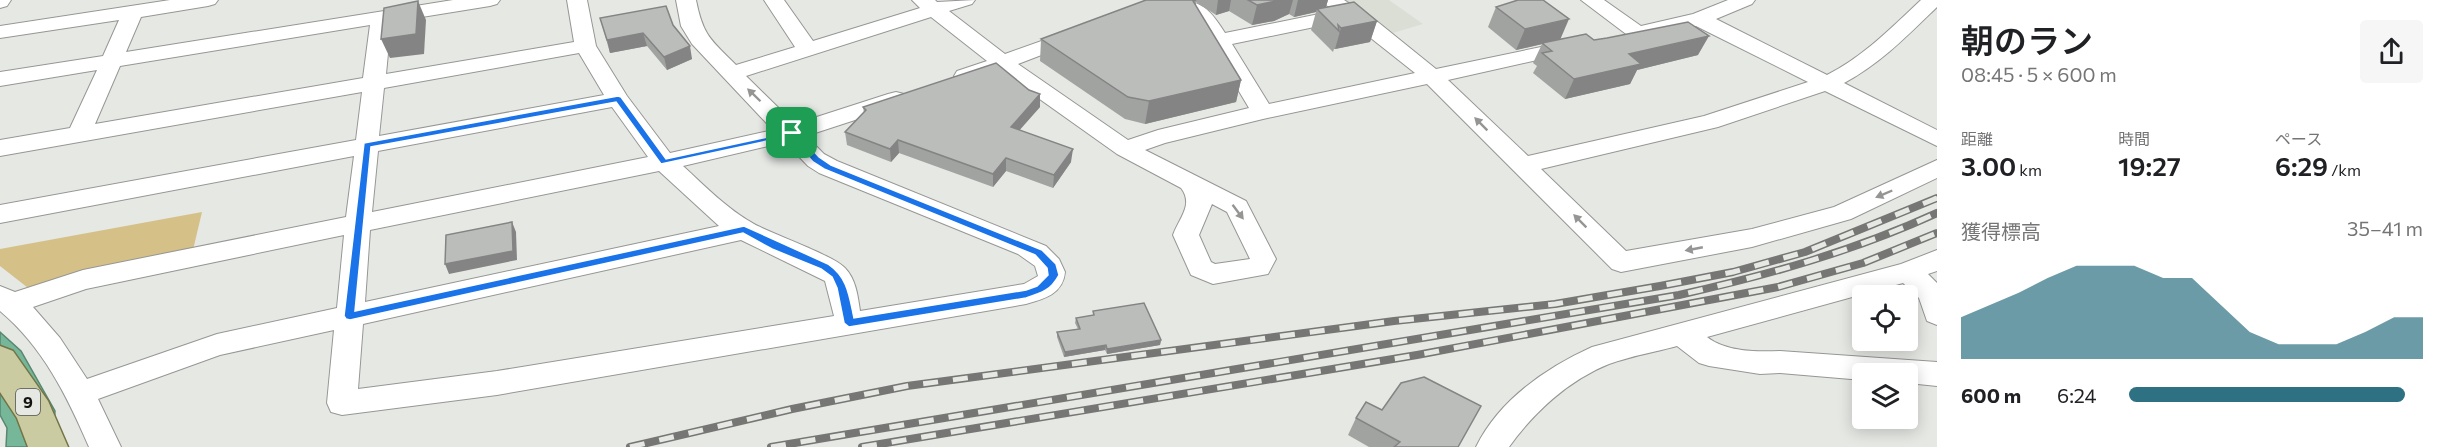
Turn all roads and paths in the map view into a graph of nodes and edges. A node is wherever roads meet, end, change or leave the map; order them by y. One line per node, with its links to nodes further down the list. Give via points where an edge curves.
1 (208, 0): 15 (street)
2 (490, 0): 12 (street)
3 (577, 0): 23 (street)
4 (686, 0): 27 (street, via 691,26 699,40)
5 (774, 0): 24 (street)
6 (965, 0): 13 (street)
7 (1176, 0): 22 (street, via 1205,16)
8 (1330, 0): 16 (street)
9 (1591, 0): 21 (street)
10 (1745, 0): 18 (street)
11 (1933, 0): 31 (street, via 1859,67)
12 (444, 4): 17 (street)
13 (928, 5): 24 (street); 26 (street)
14 (90, 9): 15 (street); 20 (street)
15 (133, 12): 25 (street)
16 (1353, 13): 22 (street); 28 (street)
17 (381, 18): 25 (street); 30 (street)
18 (1699, 19): 21 (street); 31 (street)
19 (1084, 31): 26 (street)
20 (0, 32)
21 (1637, 33): 28 (street)
22 (1219, 40): 33 (street)
23 (585, 46): 30 (street); 32 (street)
24 (808, 50): 27 (street)
25 (112, 61): 29 (street); 35 (street)
26 (1005, 63): 34 (street); 39 (street)
27 (730, 74): 34 (street, one-way to 27)
28 (1431, 76): 33 (street); 41 (street, one-way to 28)
29 (0, 79)
30 (374, 82): 35 (street); 37 (street)
31 (1828, 83): 36 (street); 41 (street, via 1710,122)
32 (618, 99): 37 (street); 40 (street)
33 (1263, 112): 39 (street, via 1158,137)
34 (792, 133): 40 (street); 52 (street, via 828,167 1020,244 1052,266 1049,283 1026,294)
35 (79, 134): 38 (street)
36 (1937, 139)
37 (367, 145): 44 (street); 45 (street)
38 (0, 148)
39 (1126, 149): 43 (street)
40 (664, 162): 45 (street); 46 (street)
41 (1524, 165): 42 (street, one-way to 41, via 1842,213 1752,238 1621,262)
42 (1937, 168)
43 (1189, 182)
44 (0, 214)
45 (358, 224): 49 (street, via 83,280); 51 (street)
46 (744, 230): 51 (street); 52 (street, via 836,275)
47 (1937, 260): 48 (street)
48 (1908, 272): 50 (street, via 1930,293); 53 (street)
49 (6, 300): 56 (street, via 52,345)
50 (1937, 314)
51 (350, 316): 52 (street, via 342,403 497,383); 56 (street, via 218,345)
52 (849, 323)
53 (1681, 333): 55 (street, via 1709,355 1760,363); 59 (street, via 1602,355 1559,377 1524,406)
54 (0, 361): 57 (main road, 9, via 34,412)
55 (1937, 374)
56 (81, 393): 58 (street)
57 (48, 447)
58 (105, 447)
59 (1492, 447)

